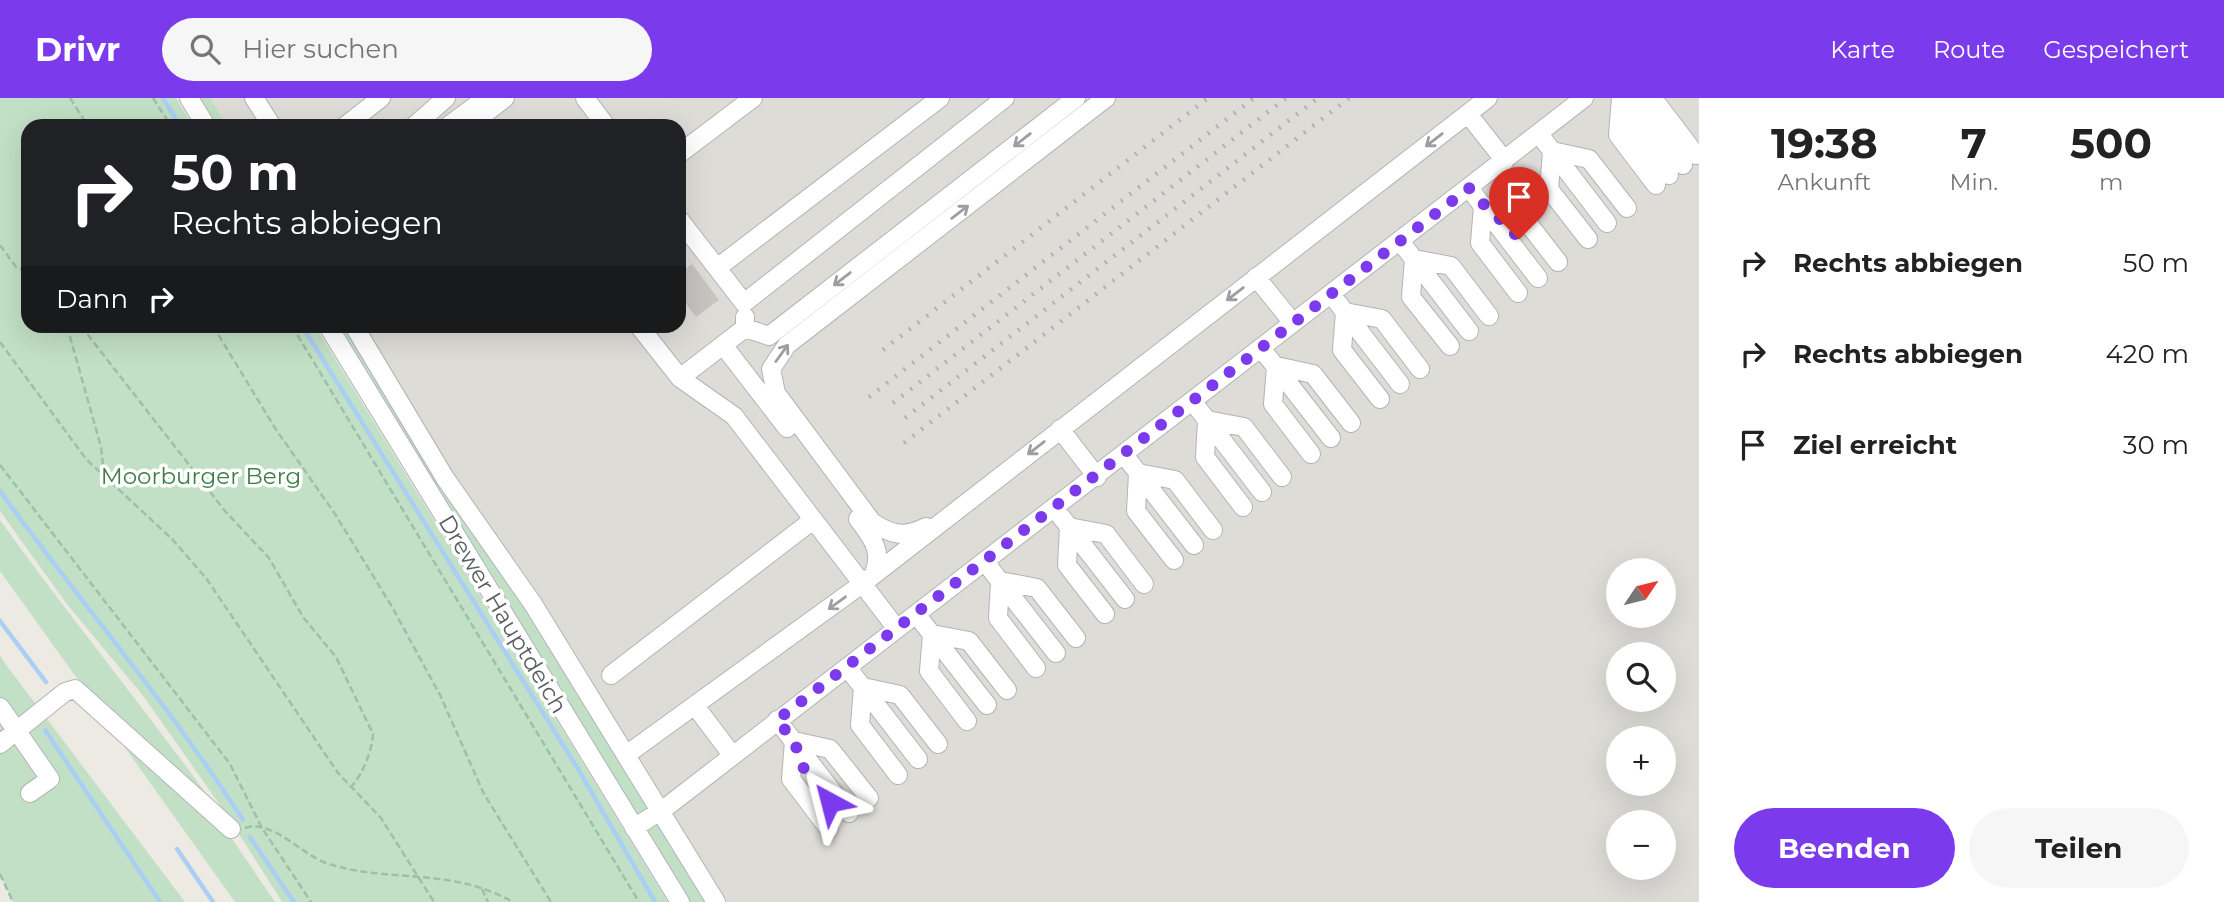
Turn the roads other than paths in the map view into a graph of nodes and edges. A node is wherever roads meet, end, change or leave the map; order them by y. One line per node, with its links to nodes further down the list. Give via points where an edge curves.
1 (188, 98): 17 (street)
2 (254, 98): 18 (street)
3 (381, 98): 19 (street)
4 (446, 98): 20 (street)
5 (486, 98): 21 (street)
6 (505, 98): 22 (street)
7 (585, 98): 23 (street)
8 (753, 98): 25 (street)
9 (940, 98): 34 (street)
10 (1005, 98): 38 (street)
11 (1076, 98): 41 (street, one-way to 41, via 769,336)
12 (1107, 98): 60 (street, one-way to 12, via 905,536 872,522 776,393 771,369 787,345)
13 (1488, 98): 16 (street)
14 (1584, 98): 24 (street)
15 (1621, 98): 15 (street, via 1618,135 1676,170 1651,110)
16 (1468, 114): 27 (street); 35 (street, one-way to 35)
17 (202, 119)
18 (268, 119)
19 (354, 119)
20 (422, 119)
21 (458, 119)
22 (478, 119)
23 (601, 119)
24 (1539, 134): 26 (street); 27 (street)
25 (686, 150)
26 (1552, 151): 30 (street); 30 (street, via 1589,159); 30 (street, via 1549,189)
27 (1505, 161): 28 (street)
28 (1469, 188): 29 (street); 32 (street)
29 (1483, 206): 36 (street); 36 (street, via 1480,243); 36 (street, via 1520,213)
30 (1607, 223)
31 (686, 228): 34 (street)
32 (1400, 241): 33 (street); 37 (street)
33 (1414, 259): 42 (street); 42 (street, via 1451,266); 42 (street, via 1411,297)
34 (718, 268): 38 (street)
35 (1256, 277): 40 (street); 53 (street, one-way to 53)
36 (1538, 278)
37 (1331, 294): 39 (street); 40 (street)
38 (744, 303): 41 (street)
39 (1345, 312): 50 (street); 50 (street, via 1382,319); 50 (street, via 1342,350)
40 (1293, 323): 47 (street)
41 (745, 328): 46 (street)
42 (1469, 331)
43 (332, 333): 87 (street, Drewer Hauptdeich)
44 (358, 333): 82 (street, via 444,478 533,604)
45 (645, 333): 49 (street)
46 (723, 345): 49 (street); 65 (street, via 877,544 880,560)
47 (1261, 348): 48 (street); 51 (street)
48 (1276, 366): 54 (street); 54 (street, via 1313,374); 54 (street, via 1273,404)
49 (680, 378): 61 (street, via 734,416)
50 (1400, 384)
51 (1193, 402): 52 (street); 55 (street)
52 (1207, 420): 58 (street); 58 (street, via 1205,457); 58 (street, via 1244,427)
53 (1060, 429): 57 (street); 60 (street, one-way to 60)
54 (1331, 438)
55 (1125, 456): 56 (street); 57 (street)
56 (1138, 473): 63 (street); 63 (street, via 1136,511); 63 (street, via 1175,480)
57 (1097, 477): 59 (street)
58 (1262, 492)
59 (1055, 509): 62 (street); 64 (street)
60 (948, 517): 65 (street)
61 (813, 520): 65 (street); 73 (street)
62 (1069, 527): 67 (street); 67 (street, via 1067,565); 67 (street, via 1106,534)
63 (1194, 545)
64 (985, 562): 66 (street); 68 (street)
65 (868, 579): 69 (street); 77 (street, one-way to 77)
66 (1000, 581): 71 (street); 71 (street, via 998,618); 71 (street, via 1037,588)
67 (1125, 599)
68 (916, 614): 69 (street); 70 (street)
69 (897, 628): 72 (street)
70 (932, 634): 75 (street); 75 (street, via 929,671); 75 (street, via 969,641)
71 (1056, 653)
72 (847, 667): 74 (street); 78 (street)
73 (611, 675)
74 (863, 687): 84 (street); 84 (street, via 900,695); 84 (street, via 860,725)
75 (987, 706)
76 (0, 707): 79 (street)
77 (696, 707): 82 (street); 83 (street)
78 (777, 720): 80 (street); 83 (street)
79 (17, 731): 81 (street); 85 (street, via 50,779); 88 (street, via 75,689)
80 (794, 741): 80 (street, via 817,758 849,813 791,779)
81 (0, 744)
82 (626, 755): 86 (street)
83 (732, 755): 86 (street)
84 (918, 759)
85 (30, 793)
86 (660, 811): 87 (street); 90 (street)
87 (634, 828): 89 (street, Drewer Hauptdeich)
88 (231, 829)
89 (680, 902)
90 (716, 902)

